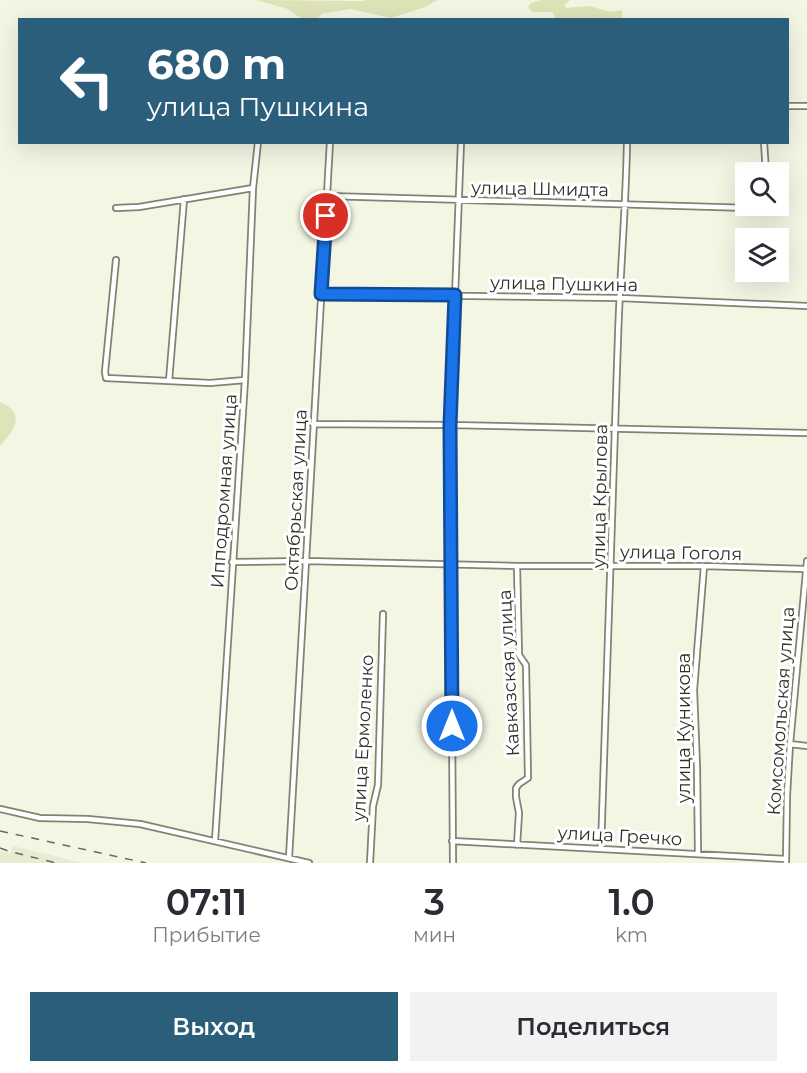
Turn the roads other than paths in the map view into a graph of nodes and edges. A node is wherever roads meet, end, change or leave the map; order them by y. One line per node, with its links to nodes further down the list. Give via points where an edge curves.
1 (789, 106): 2 (street)
2 (807, 106)
3 (258, 144): 9 (street, Ипподромная улица)
4 (330, 144): 10 (street, Октябрьская улица)
5 (461, 144): 12 (street)
6 (627, 144): 13 (street, улица Крылова)
7 (764, 144): 8 (street)
8 (765, 162)
9 (253, 188): 11 (street); 21 (street, Ипподромная улица)
10 (328, 196): 12 (street, улица Шмидта); 17 (street, Октябрьская улица)
11 (184, 199): 14 (street); 22 (street)
12 (460, 201): 13 (street, улица Шмидта); 18 (street)
13 (626, 204): 15 (street, улица Шмидта); 19 (street, улица Крылова)
14 (116, 208)
15 (735, 208)
16 (116, 260): 22 (street, via 106,378)
17 (321, 294): 18 (street, улица Пушкина); 23 (street, Октябрьская улица)
18 (455, 295): 19 (street, улица Пушкина); 24 (street)
19 (620, 298): 20 (street, улица Пушкина); 25 (street, улица Крылова)
20 (807, 306)
21 (245, 380): 22 (street); 27 (street, Ипподромная улица)
22 (169, 381)
23 (313, 424): 24 (street); 28 (street, Октябрьская улица)
24 (450, 425): 25 (street); 30 (street)
25 (615, 429): 26 (street); 32 (street, улица Крылова)
26 (807, 433)
27 (232, 561): 28 (street, улица Гоголя); 39 (street, Ипподромная улица)
28 (306, 561): 30 (street, улица Гоголя); 44 (street, Октябрьская улица)
29 (807, 561): 34 (street, Комсомольская улица)
30 (452, 565): 31 (street, улица Гоголя); 40 (street)
31 (517, 566): 32 (street, улица Гоголя); 41 (street, Кавказская улица, via 519,655 526,665 528,778 516,788)
32 (612, 566): 33 (street, улица Гоголя); 42 (street, улица Крылова)
33 (704, 566): 34 (street, улица Гоголя); 43 (street, улица Куникова, via 694,690)
34 (806, 569): 36 (street, Комсомольская улица)
35 (383, 614): 47 (street, улица Ермоленко, via 378,785)
36 (790, 744): 37 (street); 45 (street, Комсомольская улица)
37 (807, 746)
38 (0, 809): 39 (street, via 40,818 140,824)
39 (215, 841): 44 (street)
40 (452, 841): 41 (street, улица Гречко); 48 (street)
41 (517, 845): 42 (street, улица Гречко)
42 (601, 849): 43 (street, улица Гречко)
43 (698, 854): 45 (street, улица Гречко)
44 (289, 858): 46 (street)
45 (786, 861)
46 (309, 863)
47 (370, 863)
48 (453, 863)

